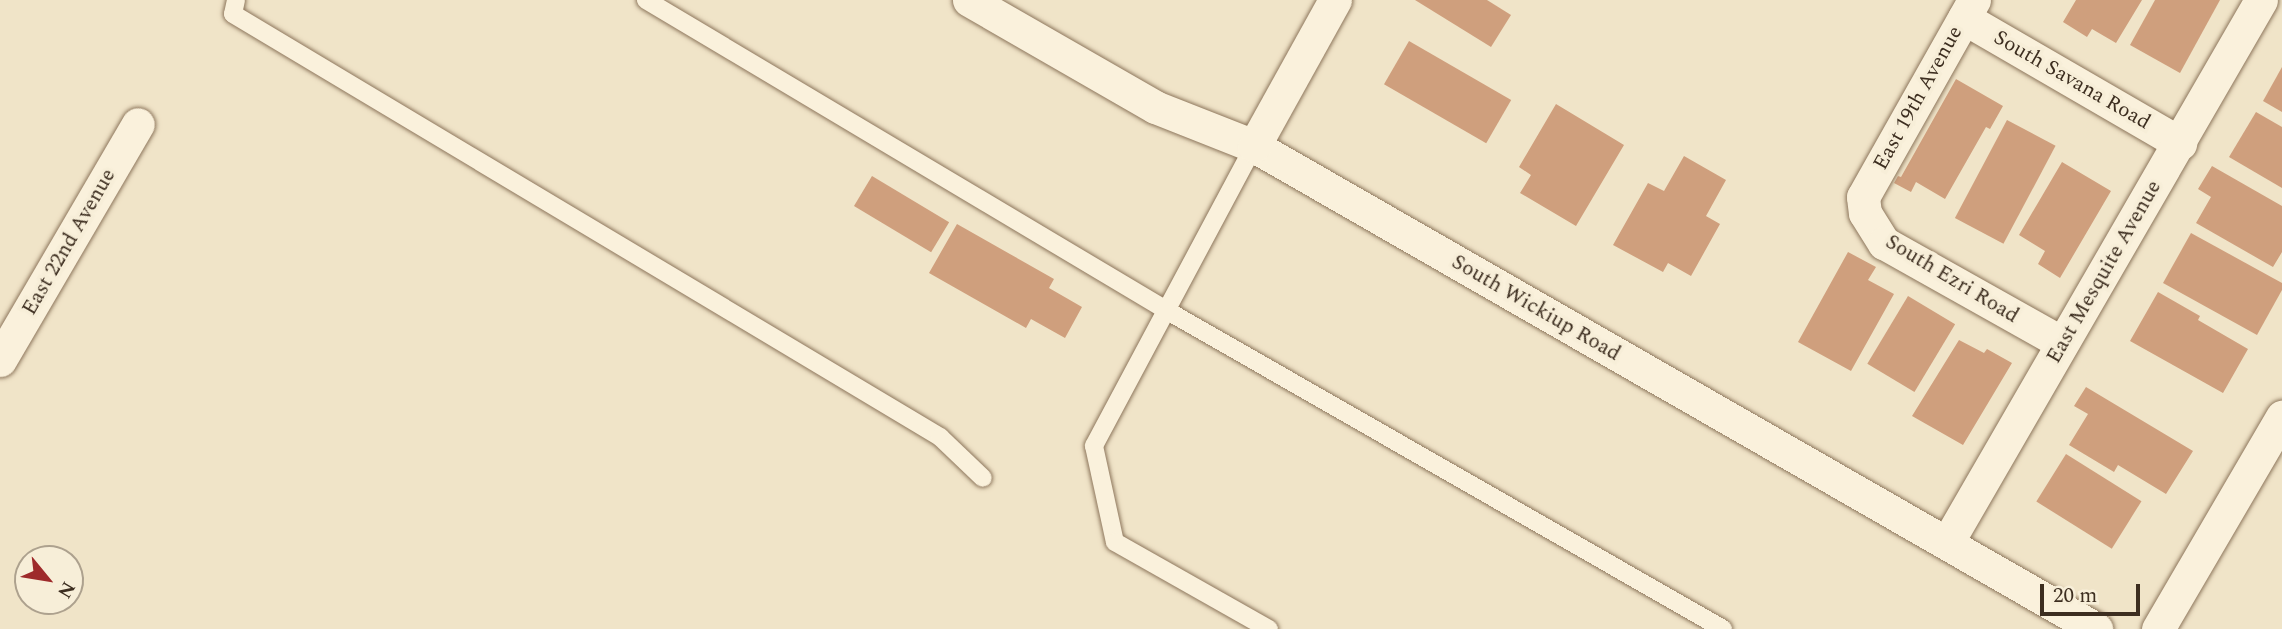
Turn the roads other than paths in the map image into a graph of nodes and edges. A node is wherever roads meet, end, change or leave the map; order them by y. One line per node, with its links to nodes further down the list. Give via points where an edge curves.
1 (236, 0): 15 (lane, via 233,14 940,437)
2 (646, 0): 11 (lane)
3 (970, 0): 9 (street, South Wickiup Road, via 1155,107)
4 (1335, 0): 9 (street)
5 (2261, 0): 8 (street, East Mesquite Avenue)
6 (1969, 9): 8 (street, South Savana Road); 10 (street, East 19th Avenue)
7 (138, 124): 13 (street, East 22nd Avenue)
8 (2180, 143): 12 (street, East Mesquite Avenue)
9 (1254, 146): 11 (lane); 16 (street, South Wickiup Road)
10 (1863, 197): 12 (street, South Ezri Road, via 1865,213 1884,243)
11 (1166, 310): 17 (lane, via 1094,446 1115,542); 18 (lane)
12 (2063, 343): 16 (street, East Mesquite Avenue)
13 (0, 360)
14 (2282, 417): 20 (street)
15 (983, 478)
16 (1947, 544): 19 (street, South Wickiup Road)
17 (1269, 629)
18 (1723, 629)
19 (2096, 629)
20 (2158, 629)

